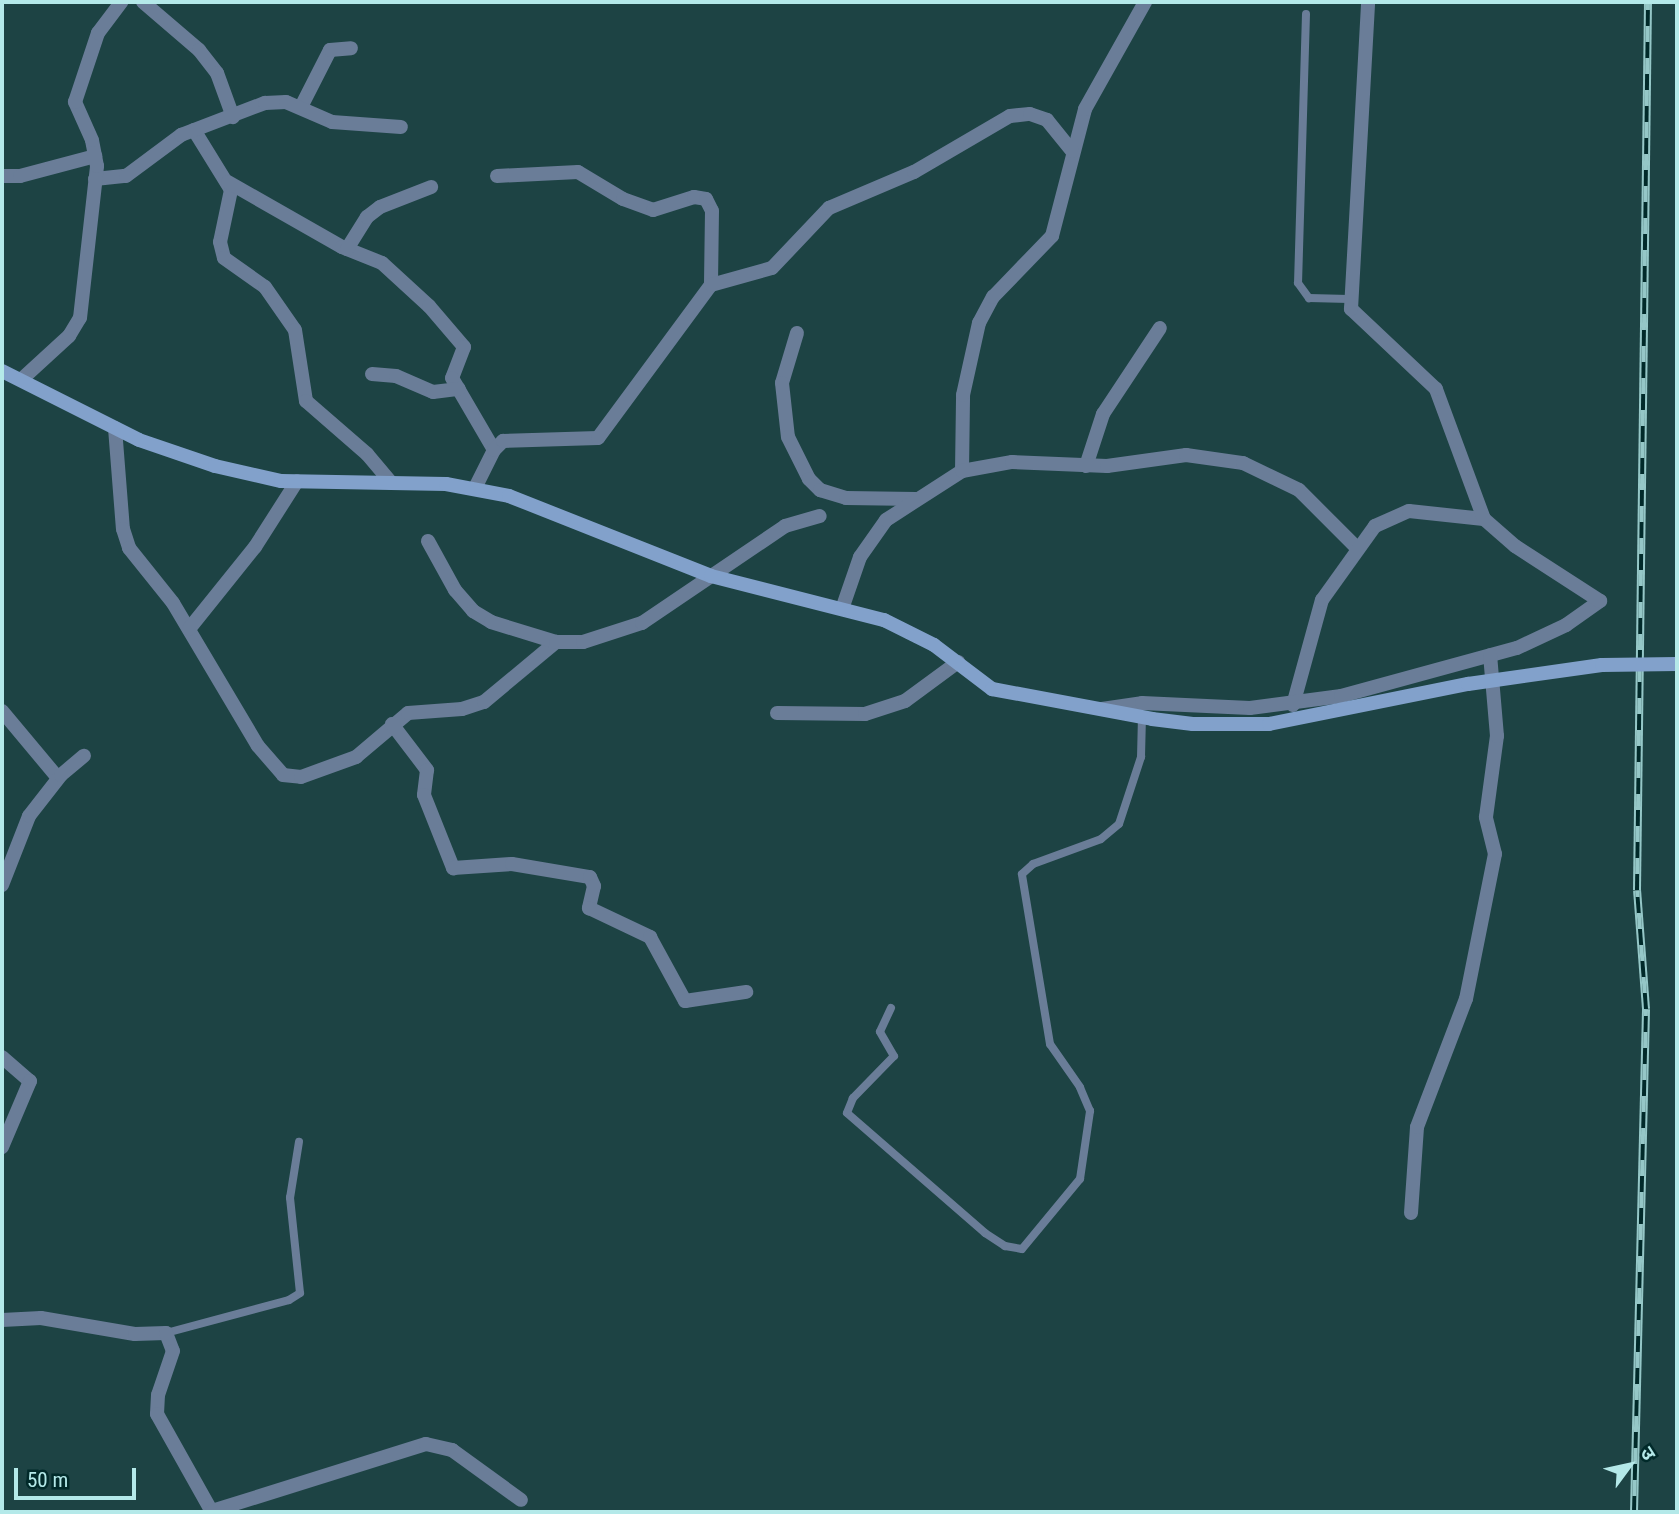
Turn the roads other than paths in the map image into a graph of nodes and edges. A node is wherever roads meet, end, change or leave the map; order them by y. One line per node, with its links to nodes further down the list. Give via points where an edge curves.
1 (121, 2): 12 (street, via 98,33 75,103)
2 (143, 2): 8 (street, via 199,50 217,73)
3 (1145, 2): 11 (street, via 1091,96)
4 (1368, 2): 20 (street)
5 (1306, 14): 20 (lane, via 1298,283 1309,298)
6 (351, 48): 7 (street, via 330,50)
7 (301, 107): 8 (street, via 265,103); 9 (street, via 332,122)
8 (233, 117): 10 (street)
9 (401, 127)
10 (194, 130): 15 (street, via 166,144 126,176); 16 (street)
11 (1072, 151): 19 (street, via 1038,116 1000,119 914,172 829,208 768,271); 30 (street, via 1052,236 993,297 979,323 963,395)
12 (95, 156): 13 (street, via 20,176); 15 (street)
13 (2, 176)
14 (496, 176): 19 (street, via 578,172 623,199 653,209 694,197 706,199 712,211)
15 (95, 179): 25 (street, via 80,318 69,336)
16 (228, 182): 18 (street); 32 (street, via 230,203 220,242 224,258 265,287 295,330 306,401 367,454)
17 (431, 187): 18 (street, via 380,207 367,217)
18 (347, 249): 26 (street, via 389,268 460,341 464,352 452,378)
19 (711, 285): 28 (street, via 598,438 509,439)
20 (1349, 299): 36 (street, via 1358,320 1415,365 1436,389)
21 (1160, 328): 29 (street, via 1103,414)
22 (797, 333): 34 (street, via 782,383 788,437 810,479 820,490 846,498)
23 (2, 371): 25 (street)
24 (372, 374): 26 (street, via 396,376 433,392)
25 (22, 379): 27 (street)
26 (459, 389): 28 (street)
27 (115, 428): 31 (street, via 215,466); 41 (street, via 124,538)
28 (494, 450): 33 (street)
29 (1086, 466): 30 (street, via 1036,460); 38 (street, via 1186,455 1244,463 1299,490)
30 (962, 471): 34 (street)
31 (297, 481): 32 (street); 41 (street, via 255,547)
32 (391, 483): 33 (street)
33 (475, 488): 39 (street, via 509,496)
34 (916, 499): 40 (street, via 871,537)
35 (820, 516): 39 (street, via 785,526)
36 (1484, 519): 38 (street, via 1394,514 1375,526); 43 (street, via 1515,546 1600,601 1541,638)
37 (428, 541): 42 (street, via 455,590 473,611 491,622)
38 (1357, 548): 46 (street, via 1322,600)
39 (711, 576): 40 (street); 42 (street, via 628,630 583,642)
40 (842, 609): 44 (street, via 909,631)
41 (189, 629): 51 (street, via 258,746 283,775 301,777 346,762)
42 (556, 642): 51 (street, via 484,702 462,709 408,713)
43 (1490, 655): 46 (street, via 1371,690); 60 (street, via 1497,736 1486,817 1495,854 1466,999 1417,1128)
44 (958, 662): 47 (street, via 992,689); 48 (street, via 905,701 865,714)
45 (1677, 664): 49 (street, bridge, via 1602,665 1468,684 1269,724 1193,724)
46 (1293, 705): 47 (street, via 1225,708 1142,703)
47 (1102, 709): 49 (street)
48 (777, 713)
49 (1147, 718): 56 (lane, via 1141,757 1119,824 1101,839 1033,864 1023,874 1049,1044 1080,1087 1090,1111 1080,1179 1022,1249 1005,1246 985,1233 847,1113 853,1098 894,1056 880,1032)
50 (5, 721): 53 (street)
51 (392, 724): 55 (street, via 427,770 424,795 453,868 512,864 590,877 594,886 589,908 650,937 685,1001)
52 (84, 756): 53 (street)
53 (58, 778): 54 (street, via 29,816)
54 (2, 885)
55 (746, 992)
56 (891, 1008)
57 (2, 1057): 59 (street, via 30,1081)
58 (299, 1142): 62 (lane, via 290,1198 300,1293 289,1300)
59 (2, 1147)
60 (1411, 1213)
61 (2, 1320): 62 (street, via 41,1318 135,1334)
62 (166, 1333): 64 (street, via 173,1351 158,1395 157,1414)
63 (521, 1500): 64 (street, via 453,1450 426,1444)
64 (212, 1512)

